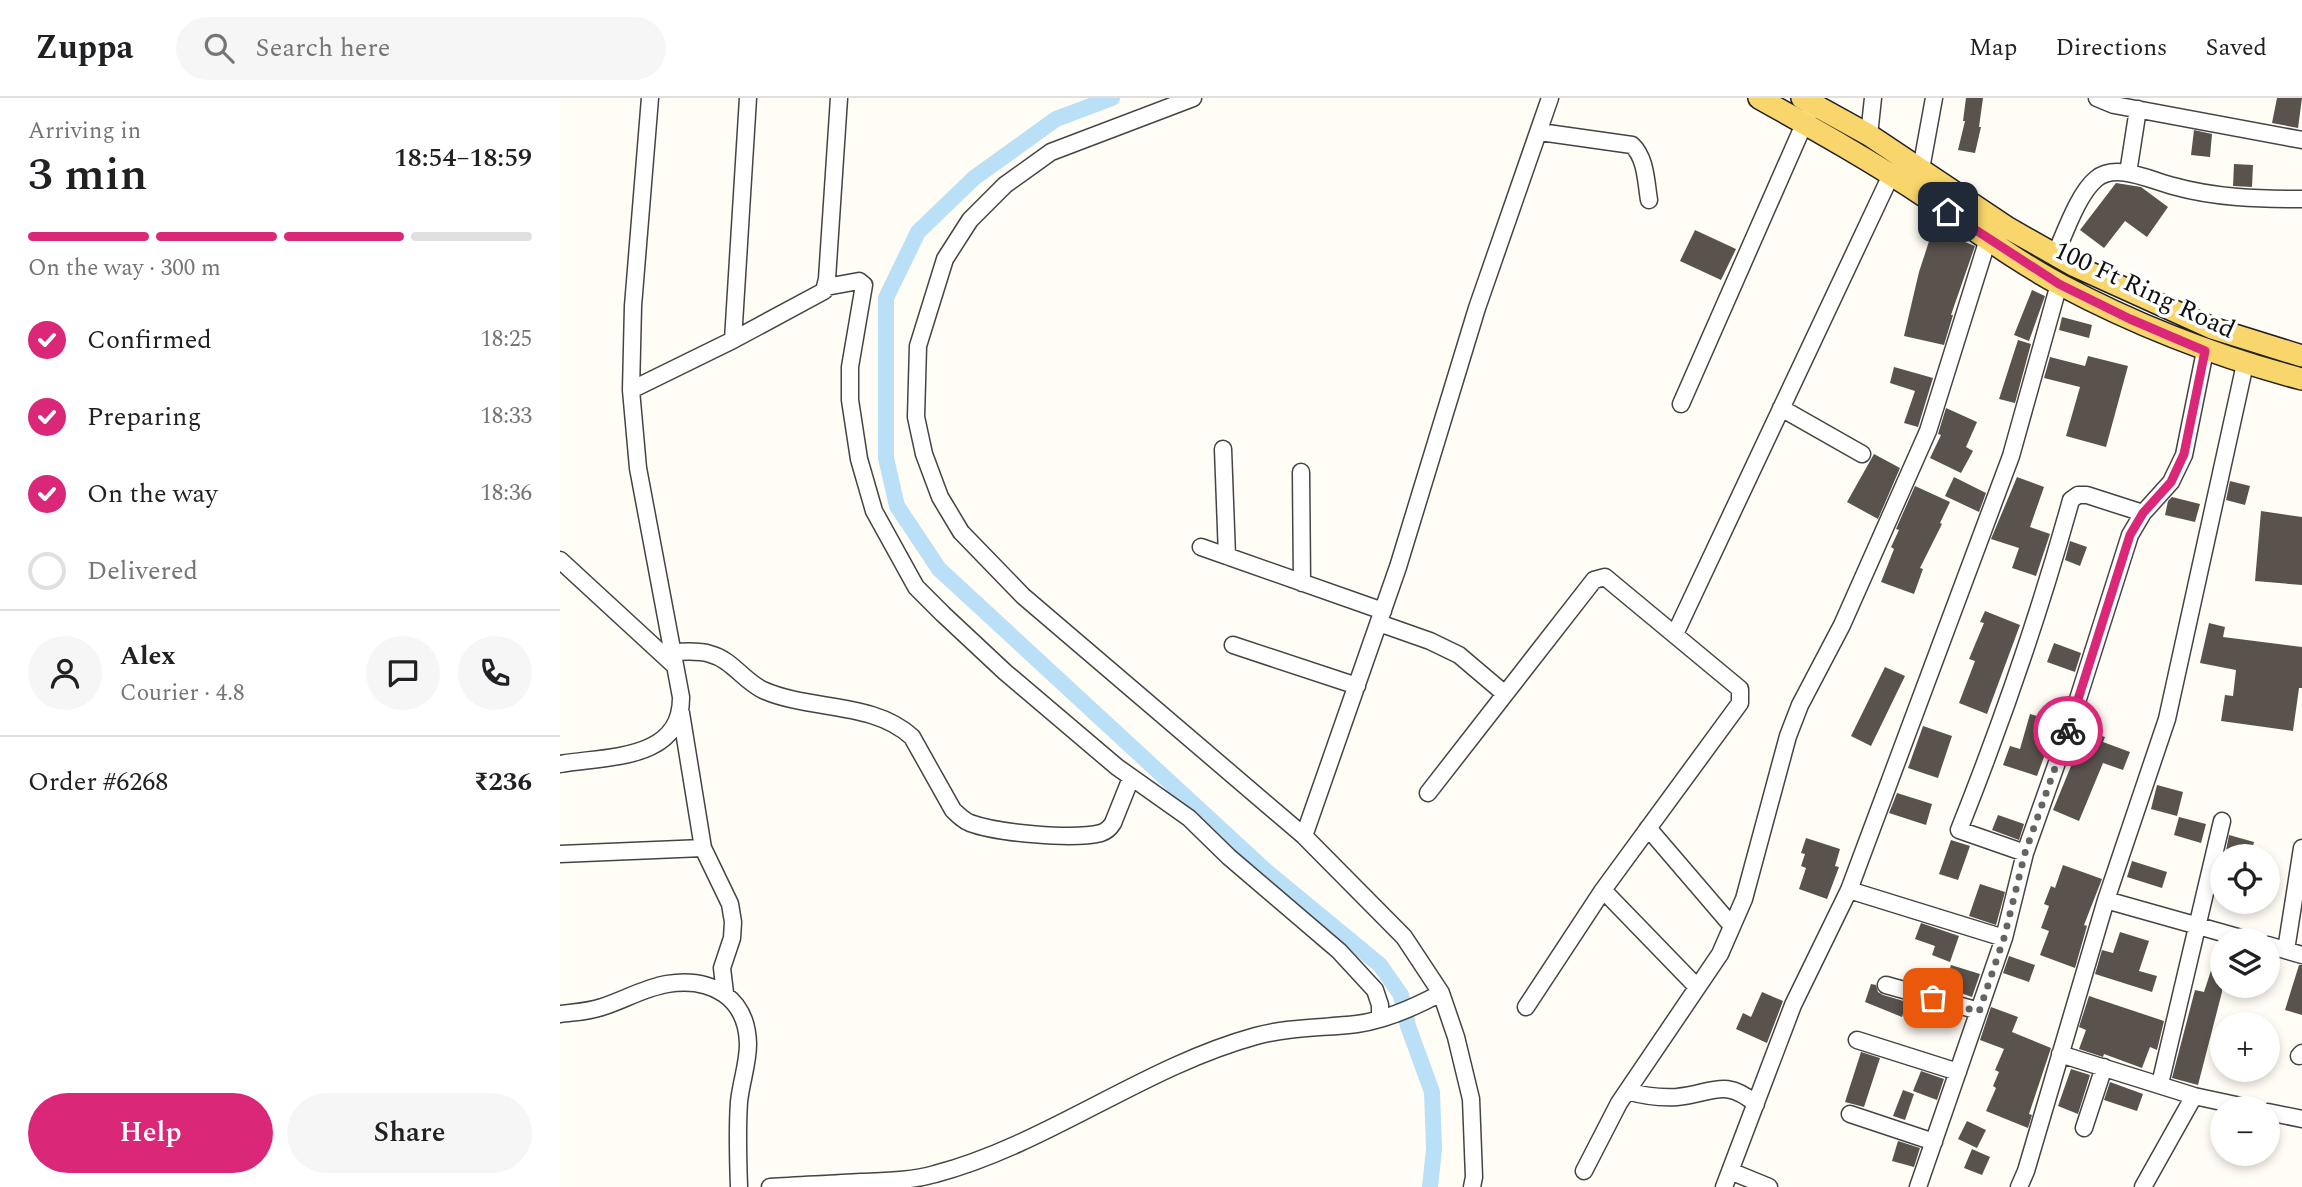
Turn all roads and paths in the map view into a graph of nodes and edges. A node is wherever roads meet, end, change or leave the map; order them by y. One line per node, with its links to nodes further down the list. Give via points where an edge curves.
1 (650, 98): 29 (street)
2 (748, 98): 24 (street)
3 (839, 98): 23 (street)
4 (1193, 98): 52 (street, via 1051,152 1004,184 970,220 945,259 918,346 916,417 940,497 961,532 1023,596)
5 (1550, 98): 12 (street)
6 (1759, 98): 10 (main road, 100 Ft Ring Road)
7 (1873, 98): 13 (street)
8 (1934, 98): 15 (street)
9 (2097, 98): 11 (street, via 2113,106)
10 (1807, 108): 13 (main road, 100 Ft Ring Road); 17 (main road, 100 Ft Ring Road); 30 (street)
11 (2138, 109): 14 (street); 16 (street)
12 (1540, 132): 19 (street, via 1632,145 1639,151); 40 (street, via 1477,308)
13 (1869, 135): 15 (main road, 100 Ft Ring Road)
14 (2302, 140)
15 (1922, 169): 21 (main road, 100 Ft Ring Road)
16 (2128, 173): 18 (street, via 2218,196); 21 (street, via 2110,172 2097,178)
17 (1891, 175): 20 (main road, 100 Ft Ring Road); 31 (street)
18 (2302, 199)
19 (1649, 200)
20 (1988, 239): 22 (main road, 100 Ft Ring Road); 60 (street, via 1928,431 1788,736 1744,899)
21 (2055, 255): 26 (main road, 100 Ft Ring Road, via 2212,328)
22 (2059, 284): 25 (main road, 100 Ft Ring Road); 58 (street, via 2011,456)
23 (826, 287): 24 (street); 48 (street, via 859,281 864,285 850,367 859,459 874,510 916,587 1005,672)
24 (733, 340): 29 (street)
25 (2205, 351): 27 (main road, 100 Ft Ring Road); 35 (street, via 2184,454 2171,482)
26 (2302, 356)
27 (2245, 365): 28 (main road, 100 Ft Ring Road); 59 (street, via 2174,694)
28 (2302, 379)
29 (631, 390): 43 (street, via 638,468)
30 (1681, 404)
31 (1781, 408): 33 (street); 41 (street)
32 (1223, 449): 37 (street)
33 (1862, 454)
34 (1301, 472): 39 (street)
35 (2143, 513): 55 (street, via 2130,535); 55 (street, via 2087,495 2071,500 2056,556 1959,830)
36 (1201, 547): 37 (street)
37 (1227, 556): 39 (street)
38 (560, 560): 43 (street)
39 (1302, 583): 40 (street)
40 (1381, 617): 44 (street); 45 (street, via 1459,655)
41 (1675, 634): 45 (street, via 1605,577 1599,577); 51 (street, via 1740,689 1742,696)
42 (1233, 645): 44 (street)
43 (673, 659): 46 (street); 48 (street, via 712,654 761,689 885,720 904,729 953,810 974,824 1044,836 1100,833 1113,823)
44 (1357, 686): 52 (street)
45 (1505, 694): 49 (street)
46 (681, 713): 47 (street, via 670,734 651,748); 53 (street)
47 (560, 764)
48 (1131, 778): 72 (street, via 1189,818 1339,951 1375,990)
49 (1427, 793)
50 (2222, 821): 61 (street)
51 (1648, 828): 57 (street); 60 (street)
52 (1304, 836): 68 (street, via 1404,937)
53 (704, 848): 56 (street); 67 (street, via 730,904 733,922 722,968)
54 (2302, 848): 64 (street)
55 (2025, 853): 63 (street)
56 (560, 854)
57 (1603, 890): 66 (street); 69 (street)
58 (1849, 890): 63 (street); 81 (street, via 1793,1005)
59 (2106, 900): 61 (street); 74 (street)
60 (1732, 926): 66 (street, via 1720,954)
61 (2198, 926): 62 (street); 77 (street)
62 (2210, 929)
63 (2004, 938): 70 (street)
64 (2294, 953)
65 (1886, 985): 70 (street)
66 (1697, 987): 78 (street)
67 (725, 993): 71 (street, via 682,982 642,990 603,1007); 89 (street, via 745,1022 748,1045 740,1101)
68 (1436, 996): 72 (street); 91 (street, via 1456,1037 1471,1099)
69 (1526, 1007)
70 (1979, 1012): 76 (street)
71 (560, 1014)
72 (1385, 1017): 90 (street, via 1291,1029 1196,1057 1022,1142 932,1175)
73 (1857, 1040): 76 (street)
74 (2060, 1054): 75 (street); 95 (street)
75 (2104, 1067): 77 (street); 85 (street)
76 (1958, 1072): 86 (street)
77 (2160, 1084): 79 (street)
78 (1628, 1091): 81 (street, via 1680,1097 1729,1088); 87 (street)
79 (2194, 1096): 80 (street); 96 (street)
80 (2210, 1099)
81 (1756, 1104): 88 (street)
82 (1850, 1114): 86 (street)
83 (2280, 1114): 84 (street)
84 (2302, 1119)
85 (2084, 1128)
86 (1934, 1142): 94 (street)
87 (1584, 1171)
88 (1730, 1171): 92 (street); 93 (street)
89 (739, 1187)
90 (770, 1187)
91 (1472, 1187)
92 (1724, 1187)
93 (1769, 1187)
94 (1918, 1187)
95 (2019, 1187)
96 (2143, 1187)

